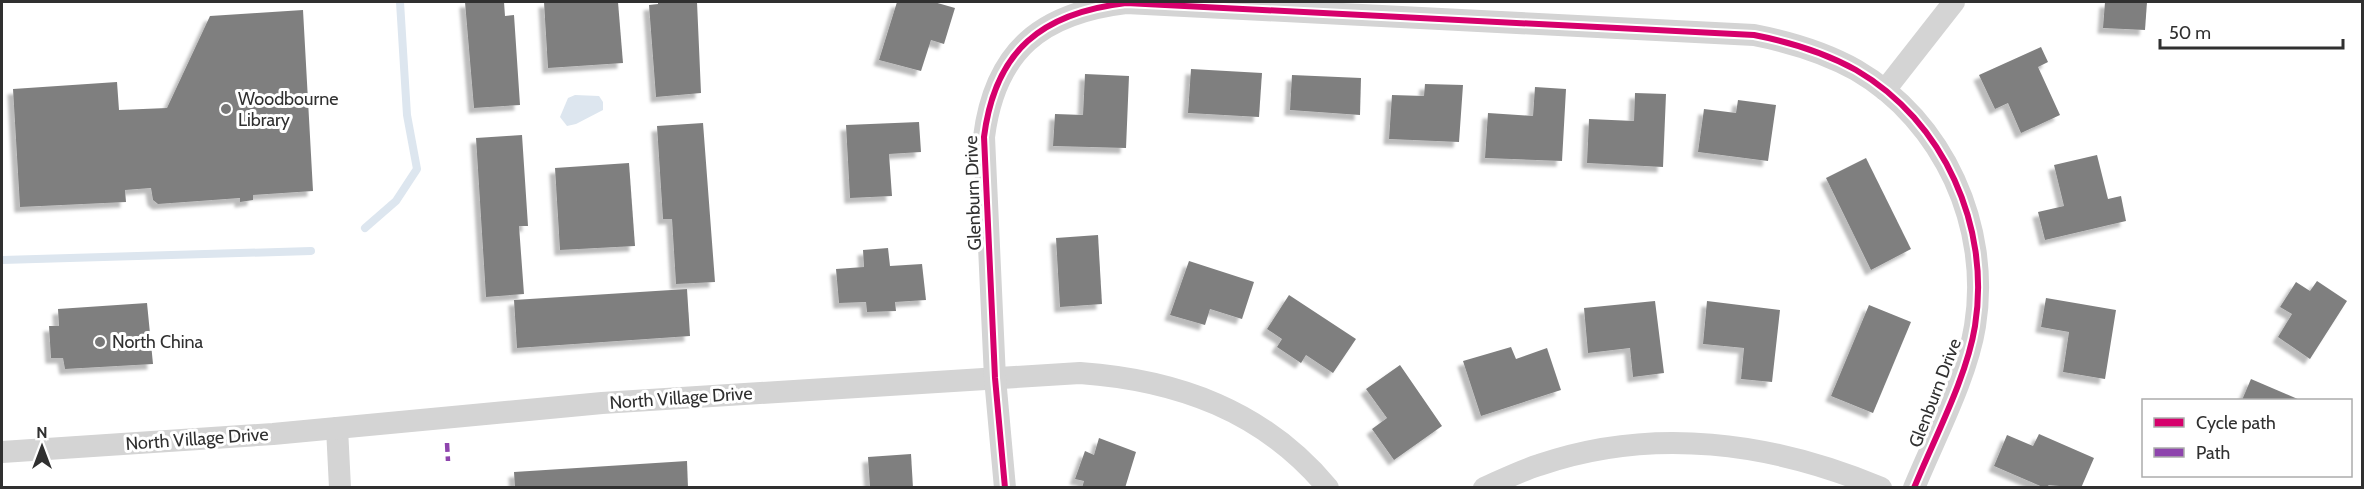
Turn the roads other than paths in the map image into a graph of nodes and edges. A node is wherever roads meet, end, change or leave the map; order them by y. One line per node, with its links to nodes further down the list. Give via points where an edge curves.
1 (1954, 2): 2 (street)
2 (1885, 90): 3 (street, Glenburn Drive, via 1822,53 1754,35 1126,3 1066,15 1023,44 995,86 987,111 984,136); 11 (street, Glenburn Drive, via 1925,130 1944,158 1970,221 1977,261 1975,327 1967,359)
3 (995, 378): 4 (street, North Village Drive, via 603,403); 7 (street, Glenburn Drive); 8 (street, North Village Drive, via 1080,373 1120,376 1197,395 1234,411 1275,437)
4 (336, 428): 5 (street, North Village Drive); 6 (street)
5 (2, 452)
6 (340, 488)
7 (1005, 488)
8 (1328, 488)
9 (1484, 488): 10 (street, via 1539,465 1599,449 1701,442 1794,456)
10 (1881, 488)
11 (1914, 488)

